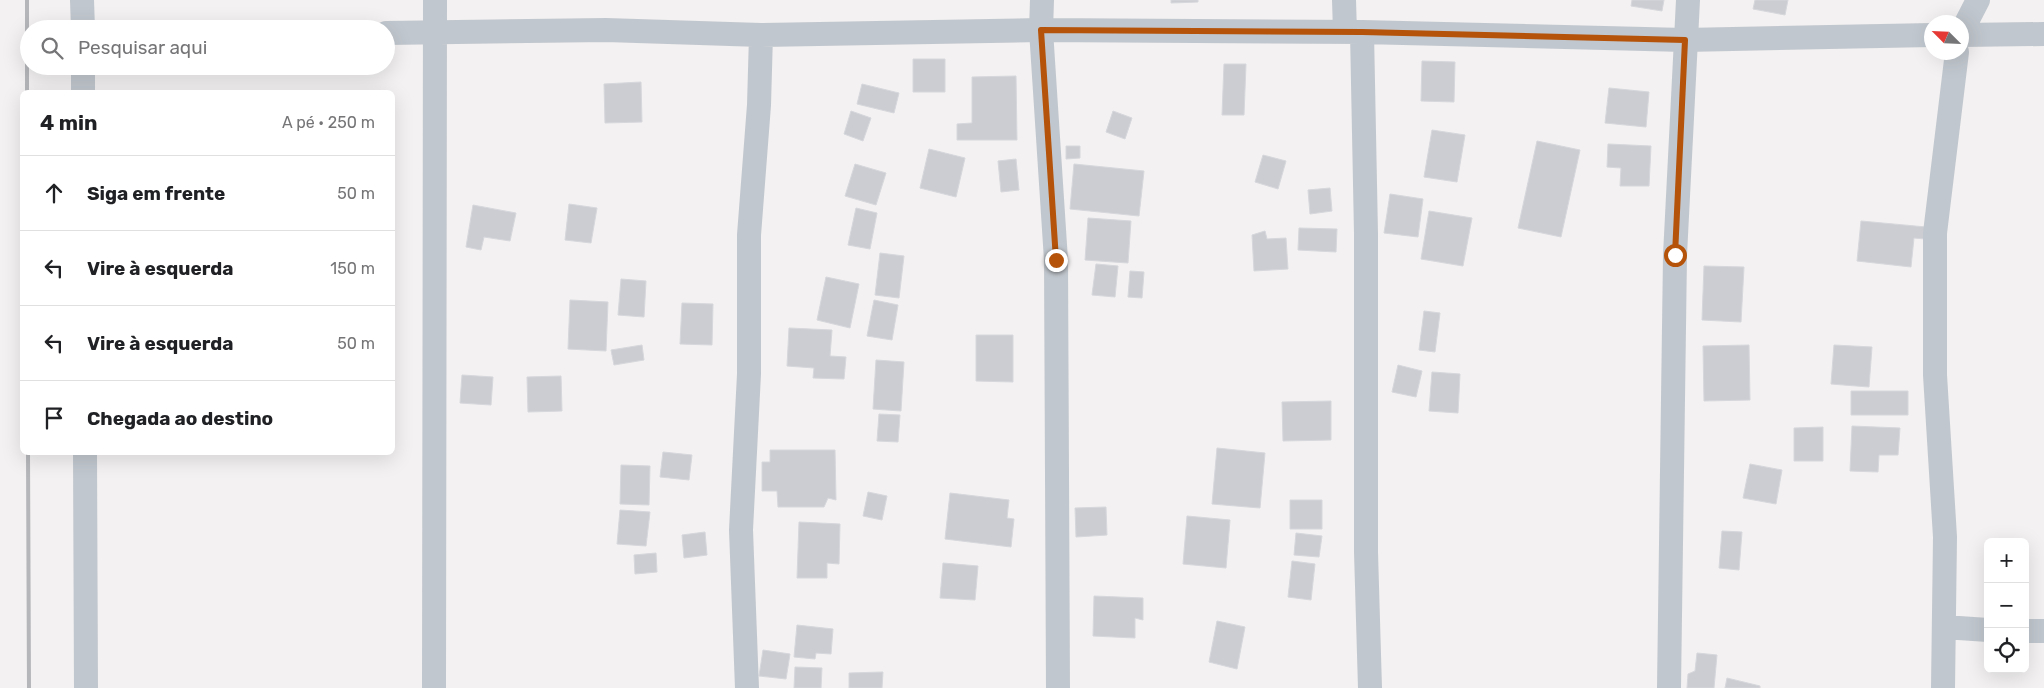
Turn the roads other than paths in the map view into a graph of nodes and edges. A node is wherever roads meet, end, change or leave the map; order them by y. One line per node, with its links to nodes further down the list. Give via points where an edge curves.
1 (82, 0): 8 (street)
2 (435, 0): 10 (street)
3 (1042, 0): 9 (street)
4 (1344, 0): 11 (street)
5 (1688, 0): 17 (street)
6 (1978, 0): 7 (street)
7 (1969, 19)
8 (83, 20)
9 (1041, 30): 11 (street); 15 (street); 29 (street, via 1056,260)
10 (437, 32): 12 (street); 15 (street, via 606,30); 27 (street)
11 (1353, 32): 17 (street); 30 (street, via 1366,234 1366,552)
12 (395, 33)
13 (1969, 33): 14 (street)
14 (2044, 34)
15 (761, 35): 28 (street, via 749,235 749,374 741,530)
16 (1924, 35): 17 (street)
17 (1685, 40): 31 (street, via 1675,255)
18 (1956, 60): 22 (street, via 1935,233 1935,374 1945,537)
19 (83, 75): 20 (street)
20 (83, 90)
21 (84, 455): 26 (street)
22 (1944, 627): 23 (street); 32 (street)
23 (1984, 630)
24 (2044, 631): 25 (street)
25 (2029, 632)
26 (86, 688)
27 (434, 688)
28 (748, 688)
29 (1058, 688)
30 (1370, 688)
31 (1669, 688)
32 (1943, 688)

